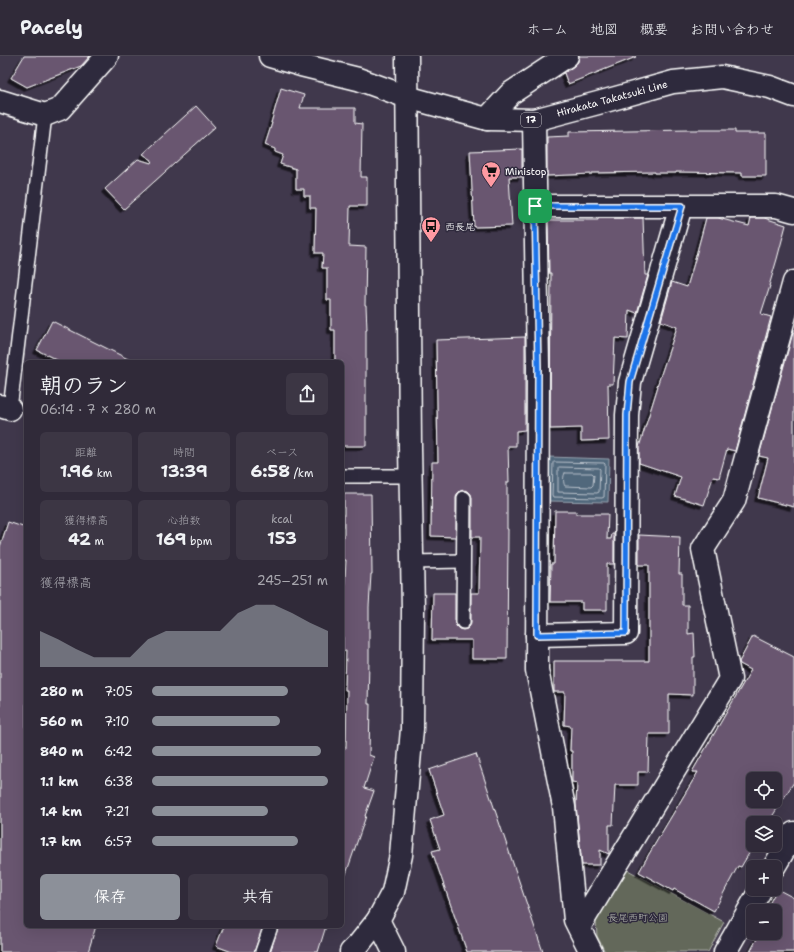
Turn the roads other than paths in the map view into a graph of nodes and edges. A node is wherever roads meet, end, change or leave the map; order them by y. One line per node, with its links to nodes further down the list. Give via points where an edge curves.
1 (106, 56): 8 (street, via 60,109)
2 (270, 56): 6 (street, Hirakata Takatsuki Line / 17, via 358,79)
3 (407, 56): 6 (street)
4 (567, 56): 9 (street, via 511,93)
5 (794, 96): 10 (street, Hirakata Takatsuki Line / 17, via 770,87 722,77 673,82)
6 (407, 97): 9 (street, Hirakata Takatsuki Line / 17); 17 (street)
7 (0, 101): 8 (street)
8 (45, 115): 15 (lane)
9 (487, 119): 10 (street, Hirakata Takatsuki Line / 17)
10 (534, 120): 11 (street)
11 (535, 206): 12 (street); 22 (street, via 538,367)
12 (682, 206): 13 (street, via 776,206); 22 (street, via 630,382 627,415 626,633)
13 (794, 211)
14 (794, 282): 27 (street, via 734,501 703,549 730,679)
15 (5, 407)
16 (344, 476): 17 (lane)
17 (410, 476): 20 (street)
18 (464, 498): 19 (lane)
19 (463, 561): 20 (lane); 21 (lane)
20 (412, 562): 26 (street, via 412,729 401,855 393,892)
21 (463, 622)
22 (537, 635): 27 (street, via 537,670 564,807 575,920)
23 (794, 832): 24 (street)
24 (778, 860)
25 (757, 896): 33 (street)
26 (378, 920): 30 (street); 31 (street)
27 (579, 927): 32 (street)
28 (270, 928): 29 (lane)
29 (262, 952)
30 (351, 952)
31 (394, 952)
32 (591, 952)
33 (725, 952)

